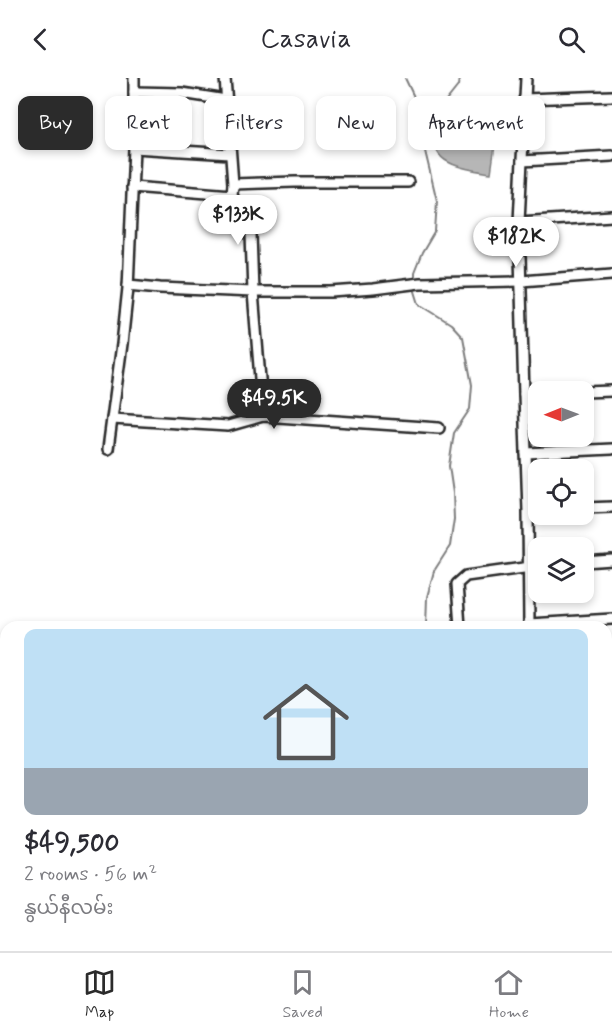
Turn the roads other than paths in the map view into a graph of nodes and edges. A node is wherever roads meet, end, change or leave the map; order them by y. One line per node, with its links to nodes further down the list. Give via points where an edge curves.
1 (134, 78): 4 (street)
2 (225, 78): 7 (street)
3 (525, 78): 8 (street)
4 (134, 92): 5 (street); 6 (street)
5 (134, 96)
6 (204, 96)
7 (226, 96)
8 (524, 96)
9 (612, 96): 10 (street)
10 (545, 98)
11 (134, 150): 20 (street)
12 (166, 150): 15 (street)
13 (230, 150): 15 (street)
14 (522, 150): 17 (street)
15 (230, 154): 19 (street)
16 (612, 156): 17 (street)
17 (522, 161): 23 (street)
18 (408, 182): 19 (street)
19 (233, 184): 21 (street)
20 (132, 187): 21 (street); 26 (street)
21 (232, 195): 27 (street, via 251,234)
22 (612, 216): 23 (street)
23 (519, 222): 25 (street)
24 (612, 274): 25 (street)
25 (521, 281): 27 (street, via 420,283 331,292); 30 (street)
26 (128, 285): 27 (street); 33 (street)
27 (253, 292): 32 (street)
28 (612, 391): 29 (street)
29 (594, 392)
30 (524, 394): 31 (street); 37 (street)
31 (528, 394)
32 (263, 416): 33 (street, via 228,426); 34 (street)
33 (112, 419): 36 (street)
34 (439, 428)
35 (612, 449): 37 (street)
36 (108, 450)
37 (526, 453): 40 (street)
38 (612, 507): 39 (street)
39 (594, 508)
40 (528, 511)
41 (612, 560): 42 (street)
42 (594, 561)
43 (528, 567): 46 (street, via 466,576 457,584)
44 (531, 603): 47 (street)
45 (612, 619): 48 (street)
46 (460, 621)
47 (529, 621)
48 (584, 621)

